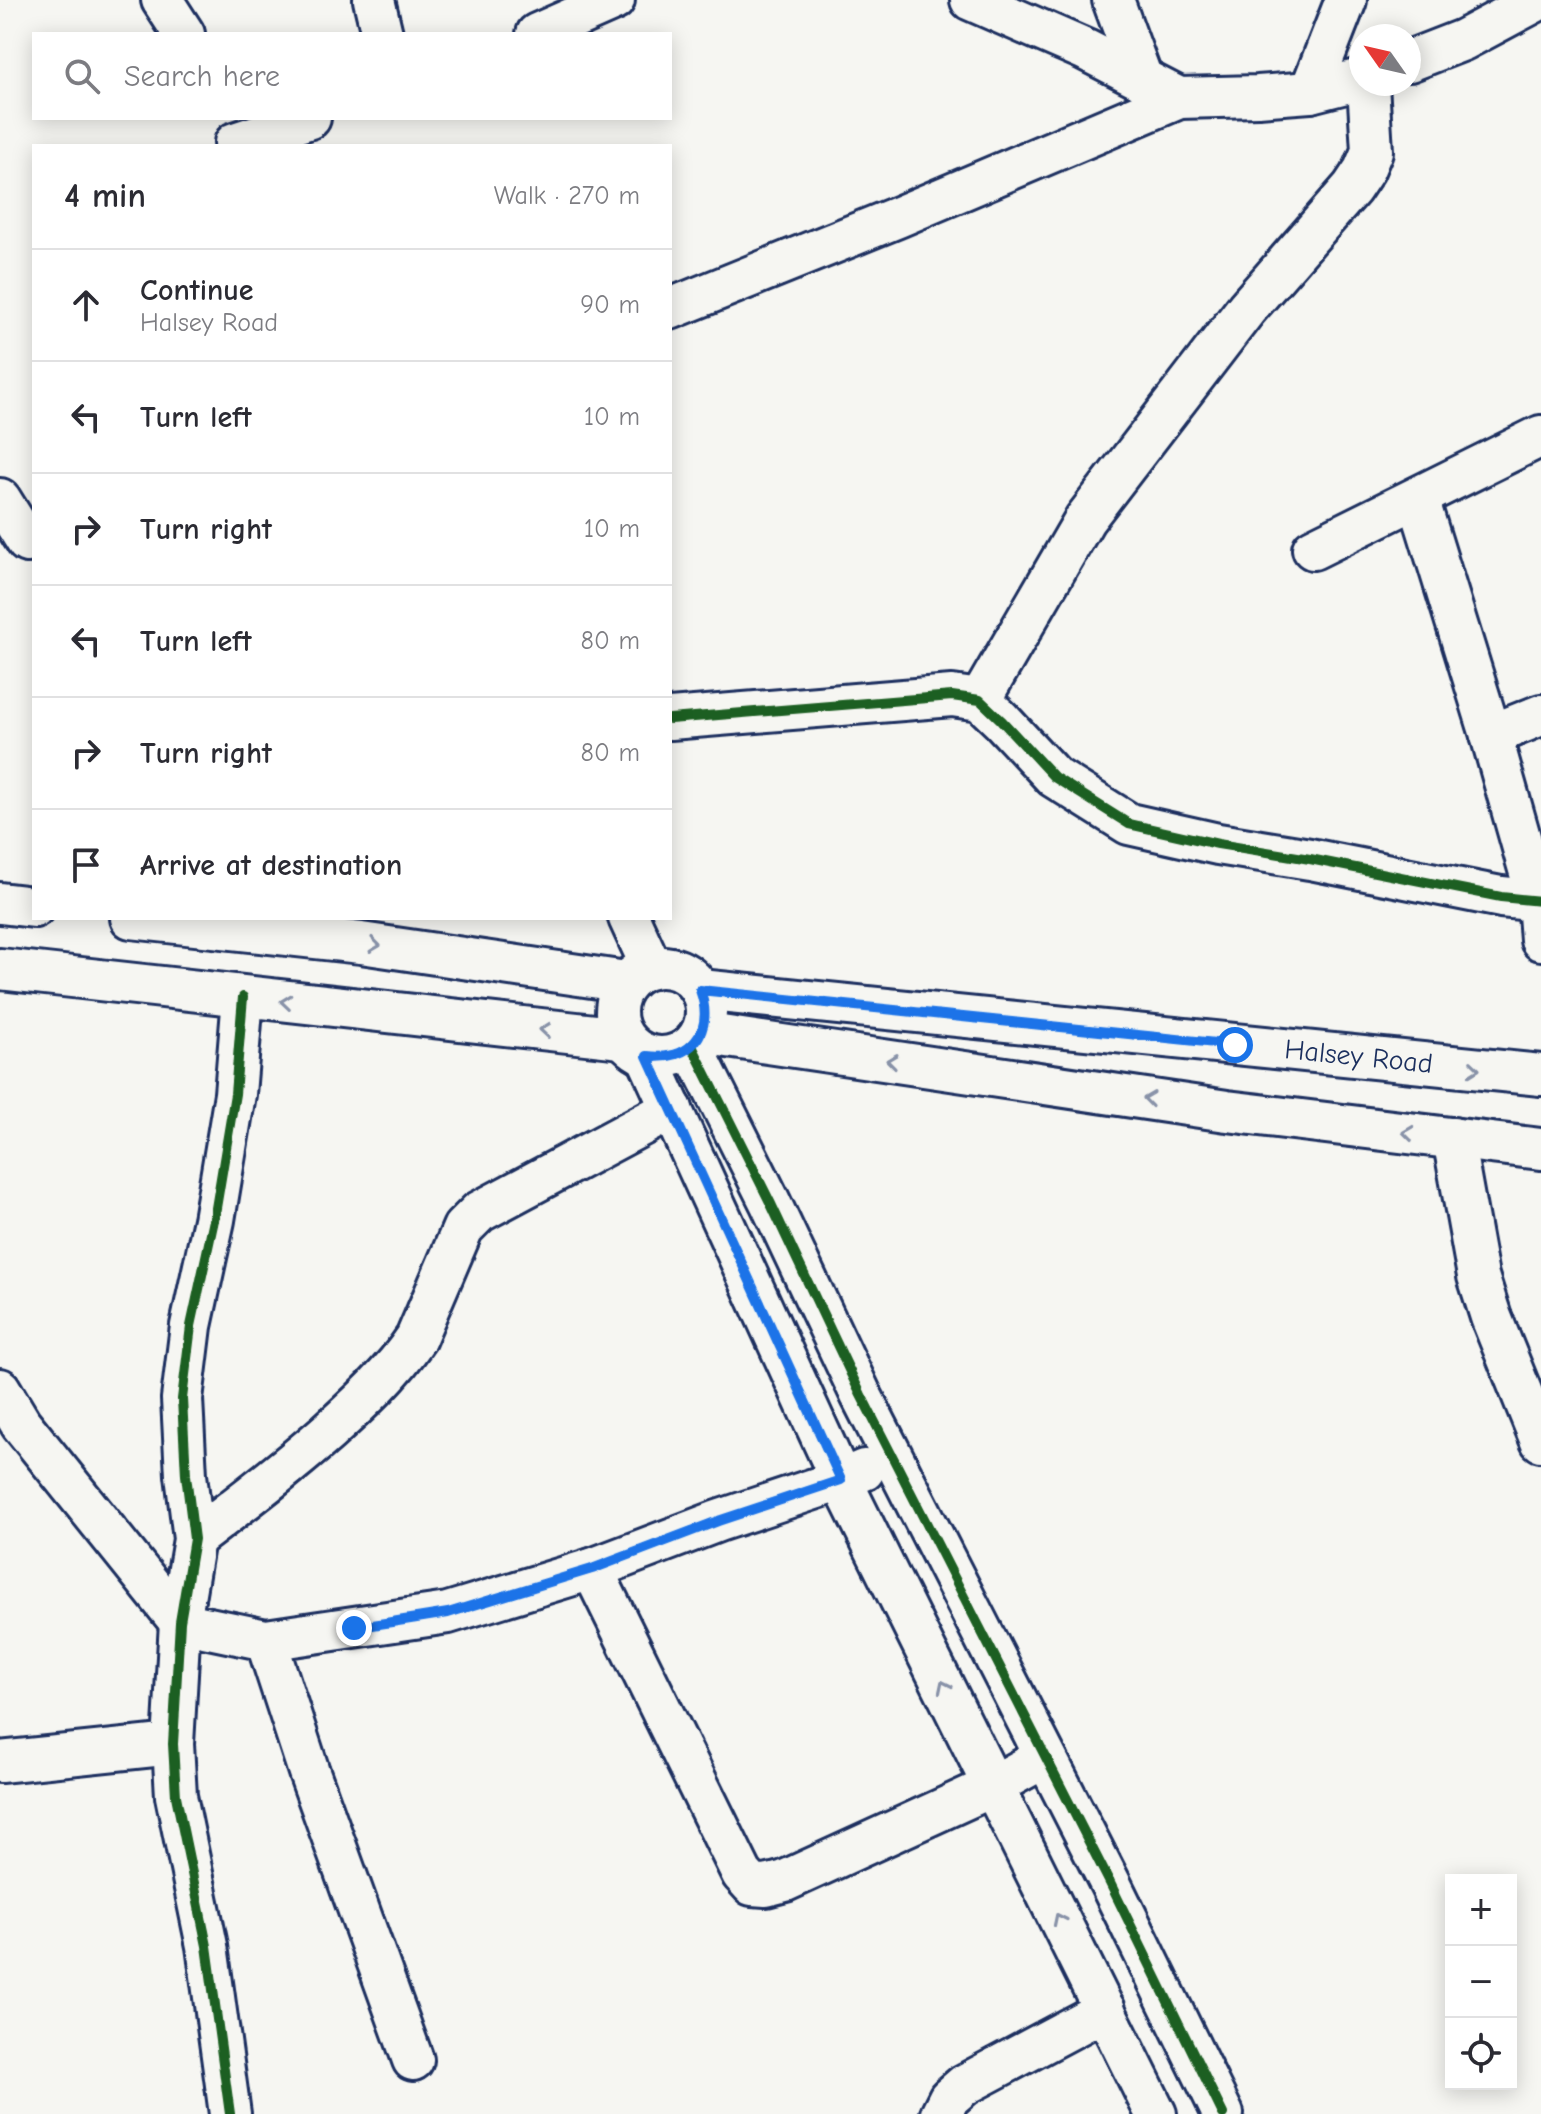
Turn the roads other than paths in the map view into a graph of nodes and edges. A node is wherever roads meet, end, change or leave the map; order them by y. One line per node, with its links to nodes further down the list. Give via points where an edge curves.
1 (162, 0): 8 (street)
2 (374, 0): 9 (street)
3 (614, 0): 10 (street)
4 (971, 0): 12 (street)
5 (1113, 0): 12 (street)
6 (1346, 0): 14 (street)
7 (1538, 0): 11 (street)
8 (183, 32)
9 (382, 32)
10 (542, 32)
11 (1421, 56)
12 (1142, 79): 16 (street)
13 (1349, 82): 14 (street)
14 (1310, 92): 16 (street)
15 (1369, 96): 25 (street, via 1372,151 1364,170 1247,308 1085,519)
16 (1179, 98): 19 (street)
17 (301, 120): 18 (street)
18 (232, 136)
19 (672, 308)
20 (1541, 436): 21 (street)
21 (1418, 498): 24 (street); 28 (street)
22 (0, 499): 23 (street)
23 (20, 544)
24 (1313, 549)
25 (980, 700): 27 (street, via 952,696); 29 (street, via 1054,777 1129,824)
26 (1541, 715): 28 (street)
27 (672, 719)
28 (1491, 735): 29 (street)
29 (1540, 901): 35 (street)
30 (0, 903): 31 (street)
31 (32, 907)
32 (166, 920): 34 (street)
33 (629, 920): 37 (street)
34 (289, 927): 37 (street, one-way to 37, via 361,943)
35 (1541, 940)
36 (0, 969): 39 (street)
37 (639, 975): 38 (street, via 666,967 691,979); 42 (street, via 619,994 615,1008 616,1024)
38 (700, 990): 40 (street, via 706,1018); 41 (street, Halsey Road)
39 (243, 997): 42 (street, one-way to 39); 52 (street, via 235,1094 182,1399)
40 (696, 1040): 42 (street, via 679,1054 663,1058); 45 (street, one-way to 40); 50 (street)
41 (1235, 1045): 43 (street, Halsey Road, one-way to 43); 45 (street)
42 (635, 1047): 44 (street)
43 (1541, 1075)
44 (672, 1109): 51 (street); 52 (street, via 479,1212 463,1228 416,1338 378,1386 282,1472)
45 (1227, 1111): 46 (street, one-way to 45)
46 (1453, 1138): 47 (street); 49 (street, via 1478,1276)
47 (1541, 1149)
48 (0, 1389): 56 (street, via 21,1424)
49 (1541, 1441)
50 (893, 1457): 51 (street); 54 (street)
51 (841, 1480): 53 (street); 55 (street)
52 (194, 1539): 56 (street)
53 (592, 1569): 57 (street, via 448,1613); 61 (street, via 752,1885 785,1881)
54 (955, 1581): 55 (street); 59 (street)
55 (905, 1608): 61 (street, one-way to 55)
56 (180, 1622): 57 (street); 58 (street)
57 (266, 1640): 65 (street)
58 (173, 1744): 60 (street); 66 (street, via 176,1796 207,1946)
59 (1045, 1757): 61 (street); 62 (street)
60 (0, 1762)
61 (993, 1786): 63 (street, one-way to 61)
62 (1132, 1927): 63 (street); 69 (street)
63 (1077, 1956): 64 (street)
64 (1105, 2010): 67 (street, via 964,2085); 68 (street)
65 (413, 2060)
66 (230, 2114)
67 (941, 2114)
68 (1156, 2114)
69 (1223, 2114)

